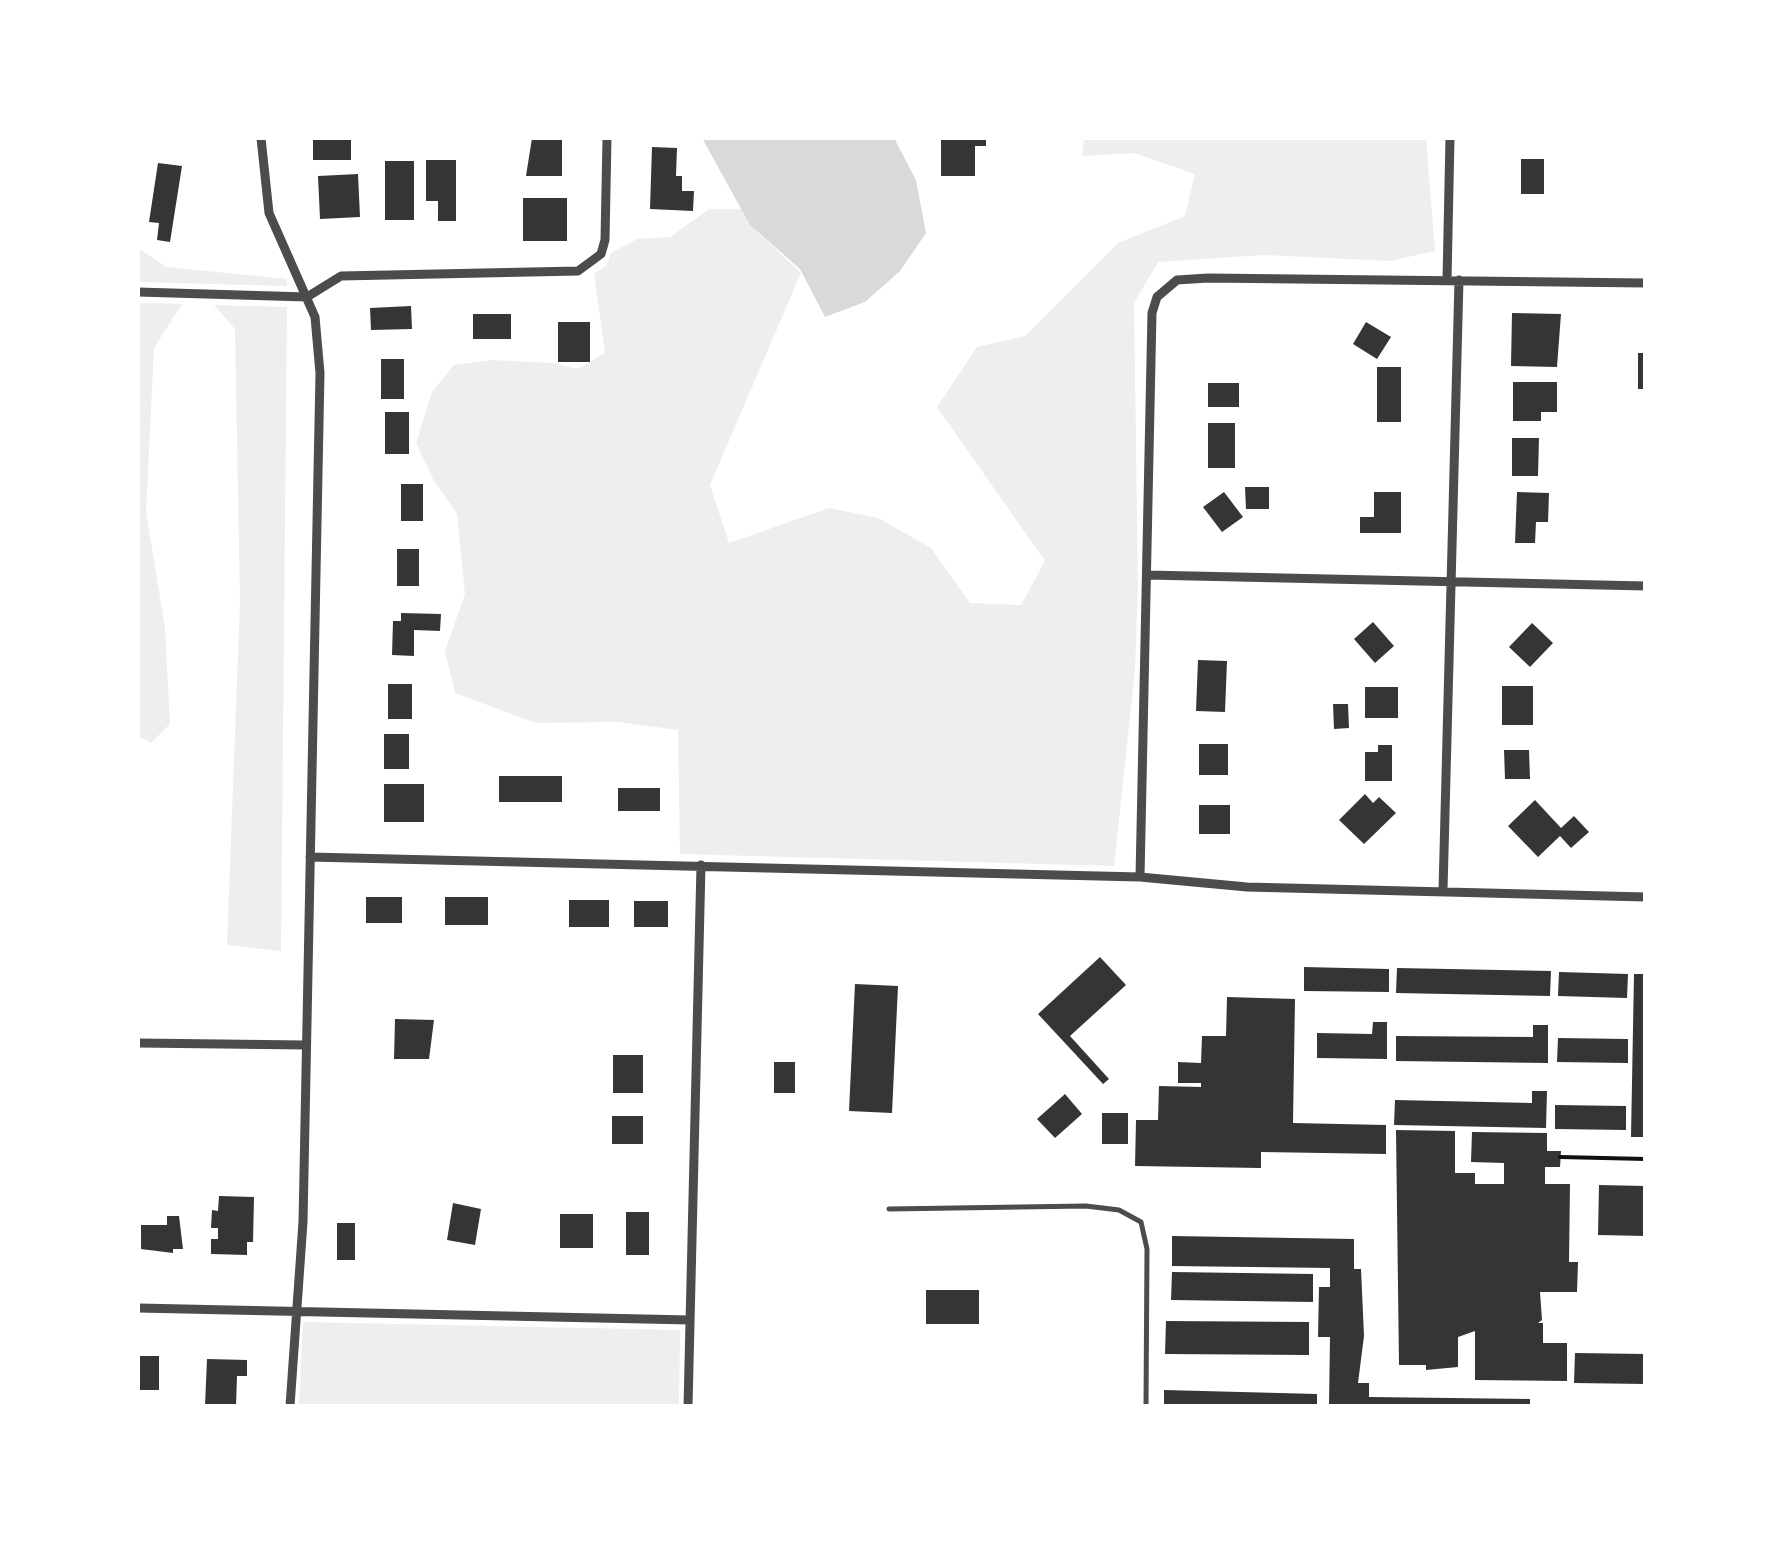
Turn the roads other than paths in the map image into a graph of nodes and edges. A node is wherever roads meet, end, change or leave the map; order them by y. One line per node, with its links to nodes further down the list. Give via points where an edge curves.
1 (261, 138): 7 (street, via 269,213)
2 (607, 138): 7 (street, via 605,240 595,260 578,271 341,276)
3 (1450, 138): 4 (street)
4 (1453, 280): 5 (street); 8 (street, via 1208,278 1177,280 1164,289 1152,313); 9 (street)
5 (1646, 283)
6 (138, 292): 7 (street)
7 (307, 298): 11 (street, via 319,331 320,373)
8 (1147, 575): 9 (street); 13 (street)
9 (1452, 581): 10 (street); 14 (street)
10 (1646, 586)
11 (310, 858): 12 (street); 17 (street)
12 (701, 865): 13 (street); 21 (street)
13 (1140, 877): 14 (street, via 1247,887)
14 (1443, 890): 15 (street)
15 (1646, 897)
16 (138, 1043): 17 (street)
17 (305, 1045): 20 (street)
18 (889, 1209): 24 (lane, via 1086,1206 1119,1210 1140,1222 1148,1249)
19 (138, 1308): 20 (street)
20 (295, 1311): 21 (street); 22 (street)
21 (690, 1320): 23 (street)
22 (290, 1406)
23 (688, 1406)
24 (1146, 1406)

